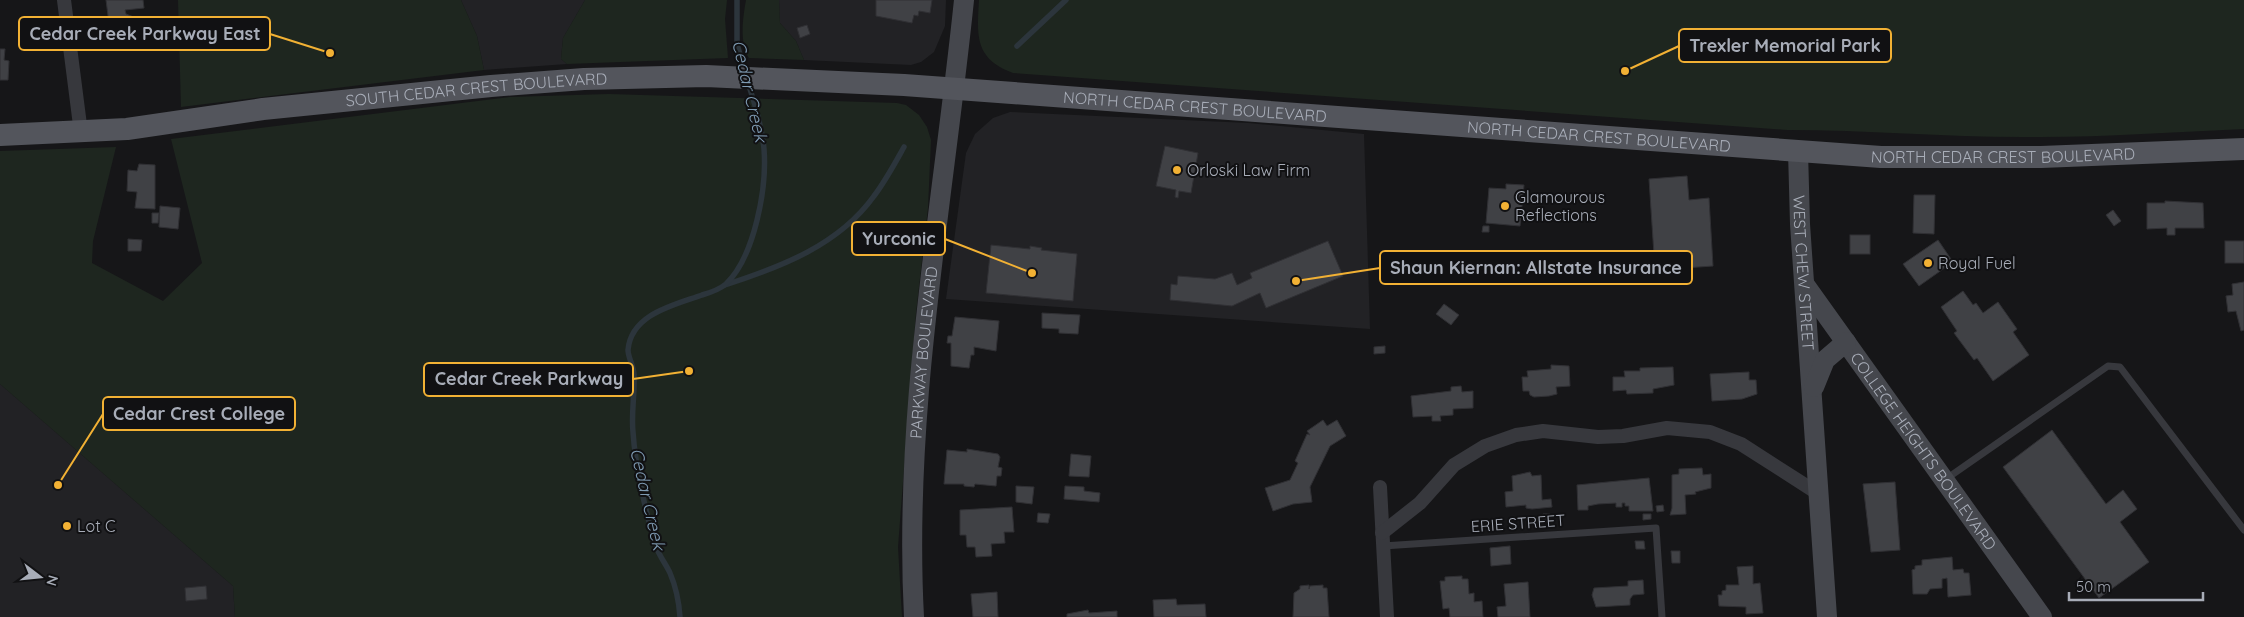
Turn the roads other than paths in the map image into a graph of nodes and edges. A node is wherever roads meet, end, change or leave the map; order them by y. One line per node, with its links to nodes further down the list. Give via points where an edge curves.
1 (64, 0): 4 (street)
2 (964, 0): 3 (street, PARKWAY BOULEVARD)
3 (955, 89): 4 (main road, SOUTH CEDAR CREST BOULEVARD, via 706,76 584,79 263,109 172,124); 7 (main road, NORTH CEDAR CREST BOULEVARD); 16 (street, PARKWAY BOULEVARD, via 918,405 912,526)
4 (80, 133): 5 (main road, SOUTH CEDAR CREST BOULEVARD)
5 (0, 135)
6 (2244, 149): 7 (main road, NORTH CEDAR CREST BOULEVARD, via 2041,157 1881,157)
7 (1798, 152): 8 (street, WEST CHEW STREET)
8 (1804, 284): 9 (street, COLLEGE HEIGHTS BOULEVARD); 10 (street, WEST CHEW STREET)
9 (1846, 342): 10 (street, WEST CHEW STREET, via 1825,360); 11 (street, COLLEGE HEIGHTS BOULEVARD)
10 (1812, 396): 13 (street, WEST CHEW STREET)
11 (1944, 480): 14 (lane, via 2108,366 2120,366); 20 (street, COLLEGE HEIGHTS BOULEVARD)
12 (1380, 487): 15 (street)
13 (1819, 494): 15 (street, via 1741,444 1710,432 1667,428 1598,437 1543,431 1516,435 1485,446 1454,465); 19 (street, WEST CHEW STREET)
14 (2244, 530)
15 (1382, 539): 17 (street); 18 (lane, ERIE STREET, via 1656,528)
16 (914, 617)
17 (1387, 617)
18 (1662, 617)
19 (1827, 617)
20 (2042, 617)

